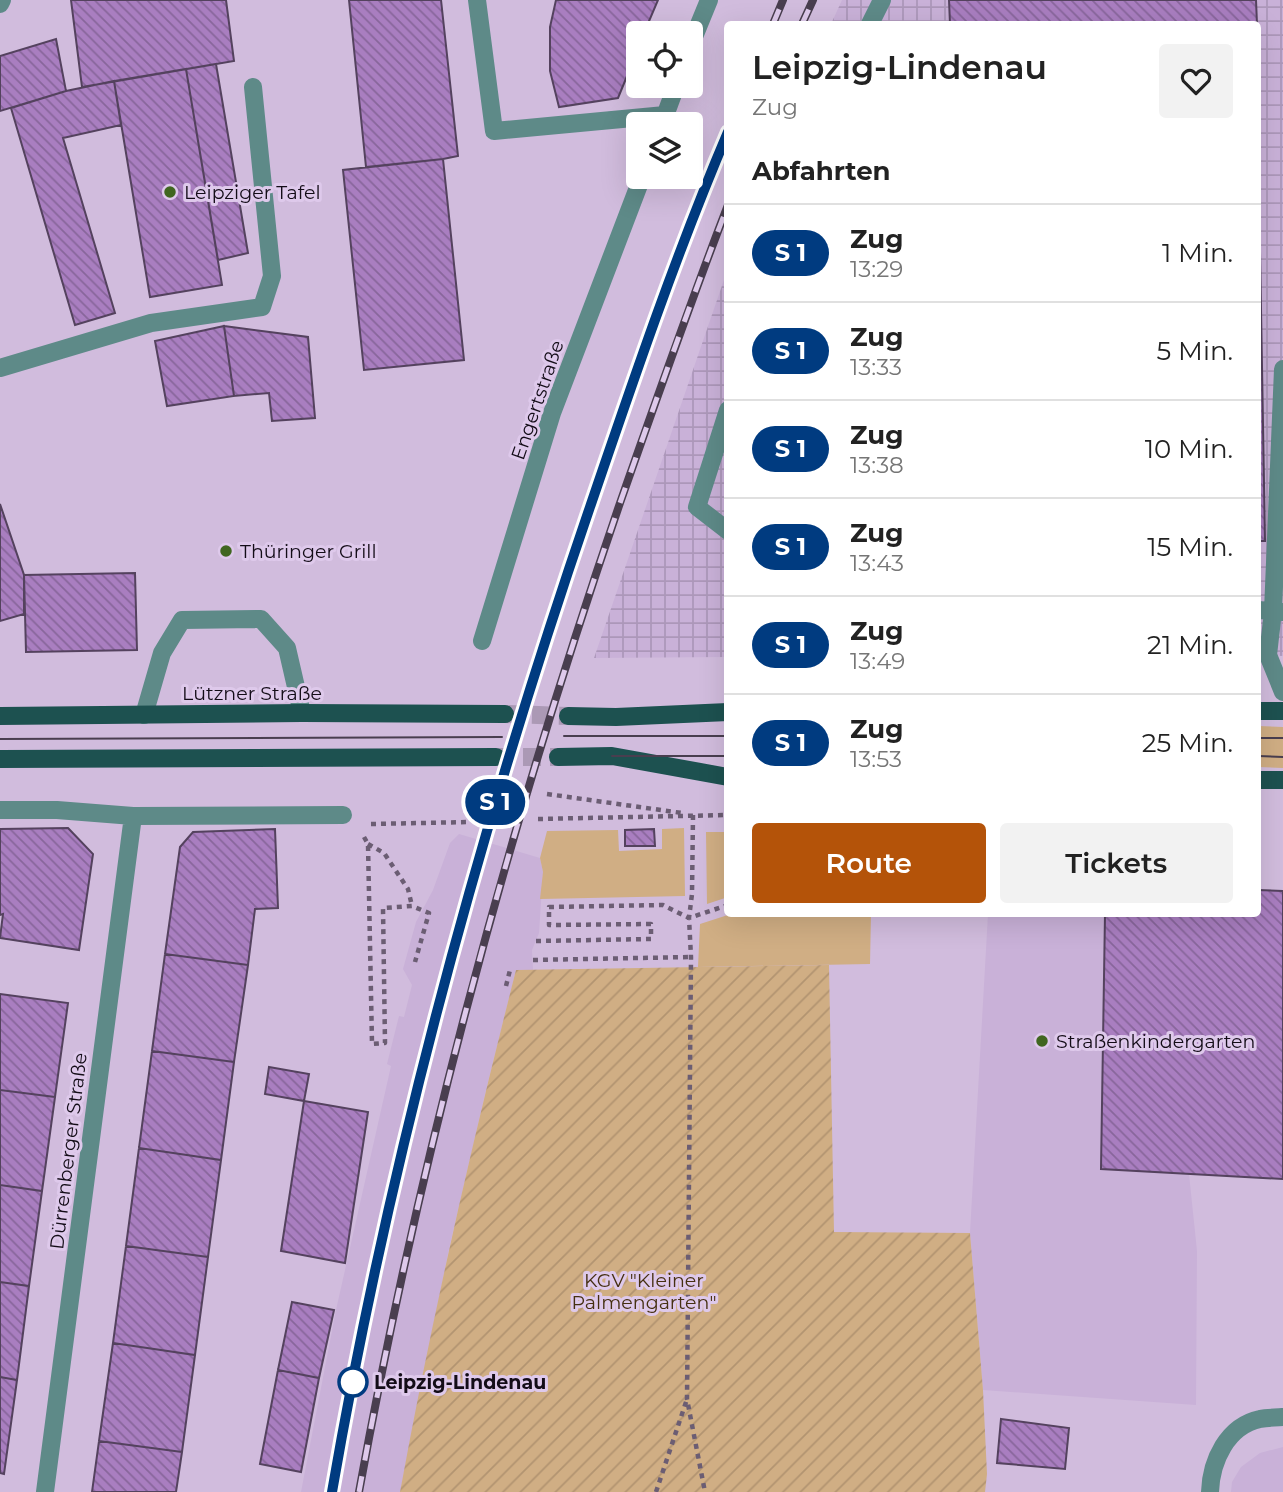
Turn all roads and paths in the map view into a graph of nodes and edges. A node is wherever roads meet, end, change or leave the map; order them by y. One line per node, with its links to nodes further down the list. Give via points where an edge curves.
1 (477, 0): 7 (street, via 494,131)
2 (709, 0): 4 (street)
3 (882, 0): 5 (street)
4 (700, 21)
5 (872, 21)
6 (253, 87): 9 (street, via 272,276 262,307 151,323)
7 (626, 122)
8 (637, 189): 14 (street, Engertstraße, via 552,413)
9 (0, 368)
10 (1283, 369): 13 (street)
11 (724, 423): 12 (street, via 697,507)
12 (724, 528)
13 (1271, 611): 15 (street, via 1268,655)
14 (482, 641)
15 (1283, 692)
16 (1261, 711): 17 (main road)
17 (1283, 711)
18 (724, 712): 23 (main road)
19 (302, 713): 20 (main road, Lützner Straße); 21 (main road, Lützner Straße); 21 (street, via 287,648 261,620 181,620 162,653)
20 (505, 714)
21 (144, 715): 22 (main road, Lützner Straße)
22 (0, 716)
23 (568, 716)
24 (496, 757): 26 (main road)
25 (558, 757): 27 (main road, via 611,756)
26 (0, 760)
27 (724, 776)
28 (1261, 780): 29 (main road)
29 (1283, 780)
30 (547, 794): 33 (path)
31 (0, 810): 35 (street)
32 (343, 815): 35 (street)
33 (693, 815): 34 (path); 36 (path); 43 (path)
34 (724, 815)
35 (133, 816): 52 (street, Dürrenberger Straße)
36 (538, 819)
37 (470, 822): 38 (path)
38 (368, 824)
39 (368, 844): 41 (path, via 384,852 408,889)
40 (368, 860): 41 (path, via 372,1044 385,1043 383,908)
41 (412, 906): 47 (path, via 429,914)
42 (724, 906): 43 (path)
43 (689, 918): 44 (path, via 663,905 550,907 549,925 651,924 651,939); 45 (path)
44 (536, 941)
45 (691, 957): 46 (path); 50 (path)
46 (533, 960)
47 (415, 962)
48 (510, 970): 49 (path)
49 (506, 986)
50 (687, 1399): 53 (path); 54 (path)
51 (1283, 1417): 55 (street, via 1259,1419 1238,1429 1215,1462)
52 (45, 1492)
53 (656, 1492)
54 (705, 1492)
55 (1210, 1492)

